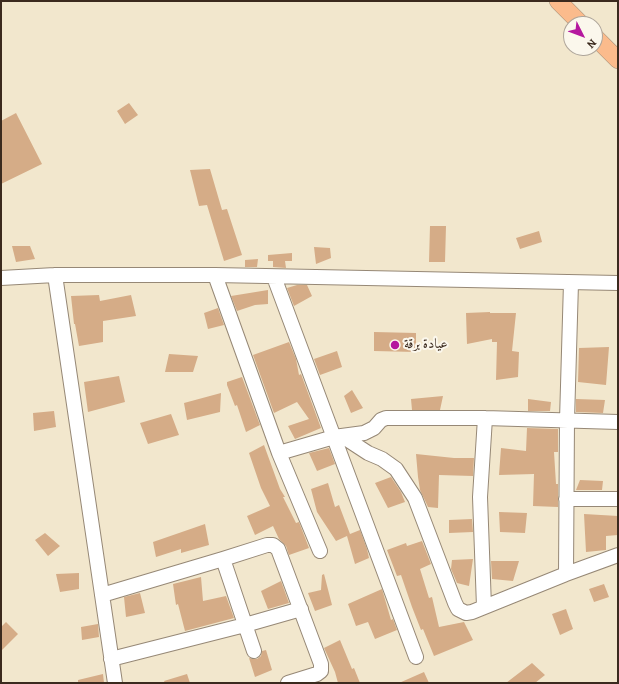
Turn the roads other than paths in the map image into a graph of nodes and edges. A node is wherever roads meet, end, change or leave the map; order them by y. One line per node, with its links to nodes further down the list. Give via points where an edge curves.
1 (558, 1): 2 (main road)
2 (573, 16)
3 (603, 45): 4 (main road)
4 (618, 60)
5 (55, 275): 6 (street); 8 (street); 22 (street)
6 (215, 275): 7 (street); 15 (street)
7 (274, 277): 9 (street); 14 (street)
8 (1, 278)
9 (571, 283): 10 (street); 12 (street)
10 (618, 283)
11 (485, 418): 12 (street); 14 (street, via 386,418 370,431); 23 (street, via 480,497)
12 (567, 420): 13 (street); 16 (street)
13 (618, 422)
14 (338, 437): 15 (street); 23 (street, via 396,469 414,498 458,609 466,613); 27 (street)
15 (279, 453): 18 (street)
16 (566, 499): 17 (street); 21 (street)
17 (618, 499)
18 (320, 551)
19 (618, 555): 21 (street)
20 (223, 559): 22 (street); 24 (street, via 267,545 276,546); 25 (street)
21 (566, 574): 23 (street)
22 (102, 594): 28 (street)
23 (484, 608)
24 (300, 609): 25 (street); 30 (street, via 321,664 320,671 318,674)
25 (245, 625): 26 (street); 28 (street)
26 (254, 651)
27 (416, 657)
28 (110, 659): 29 (street)
29 (115, 683)
30 (288, 683)

